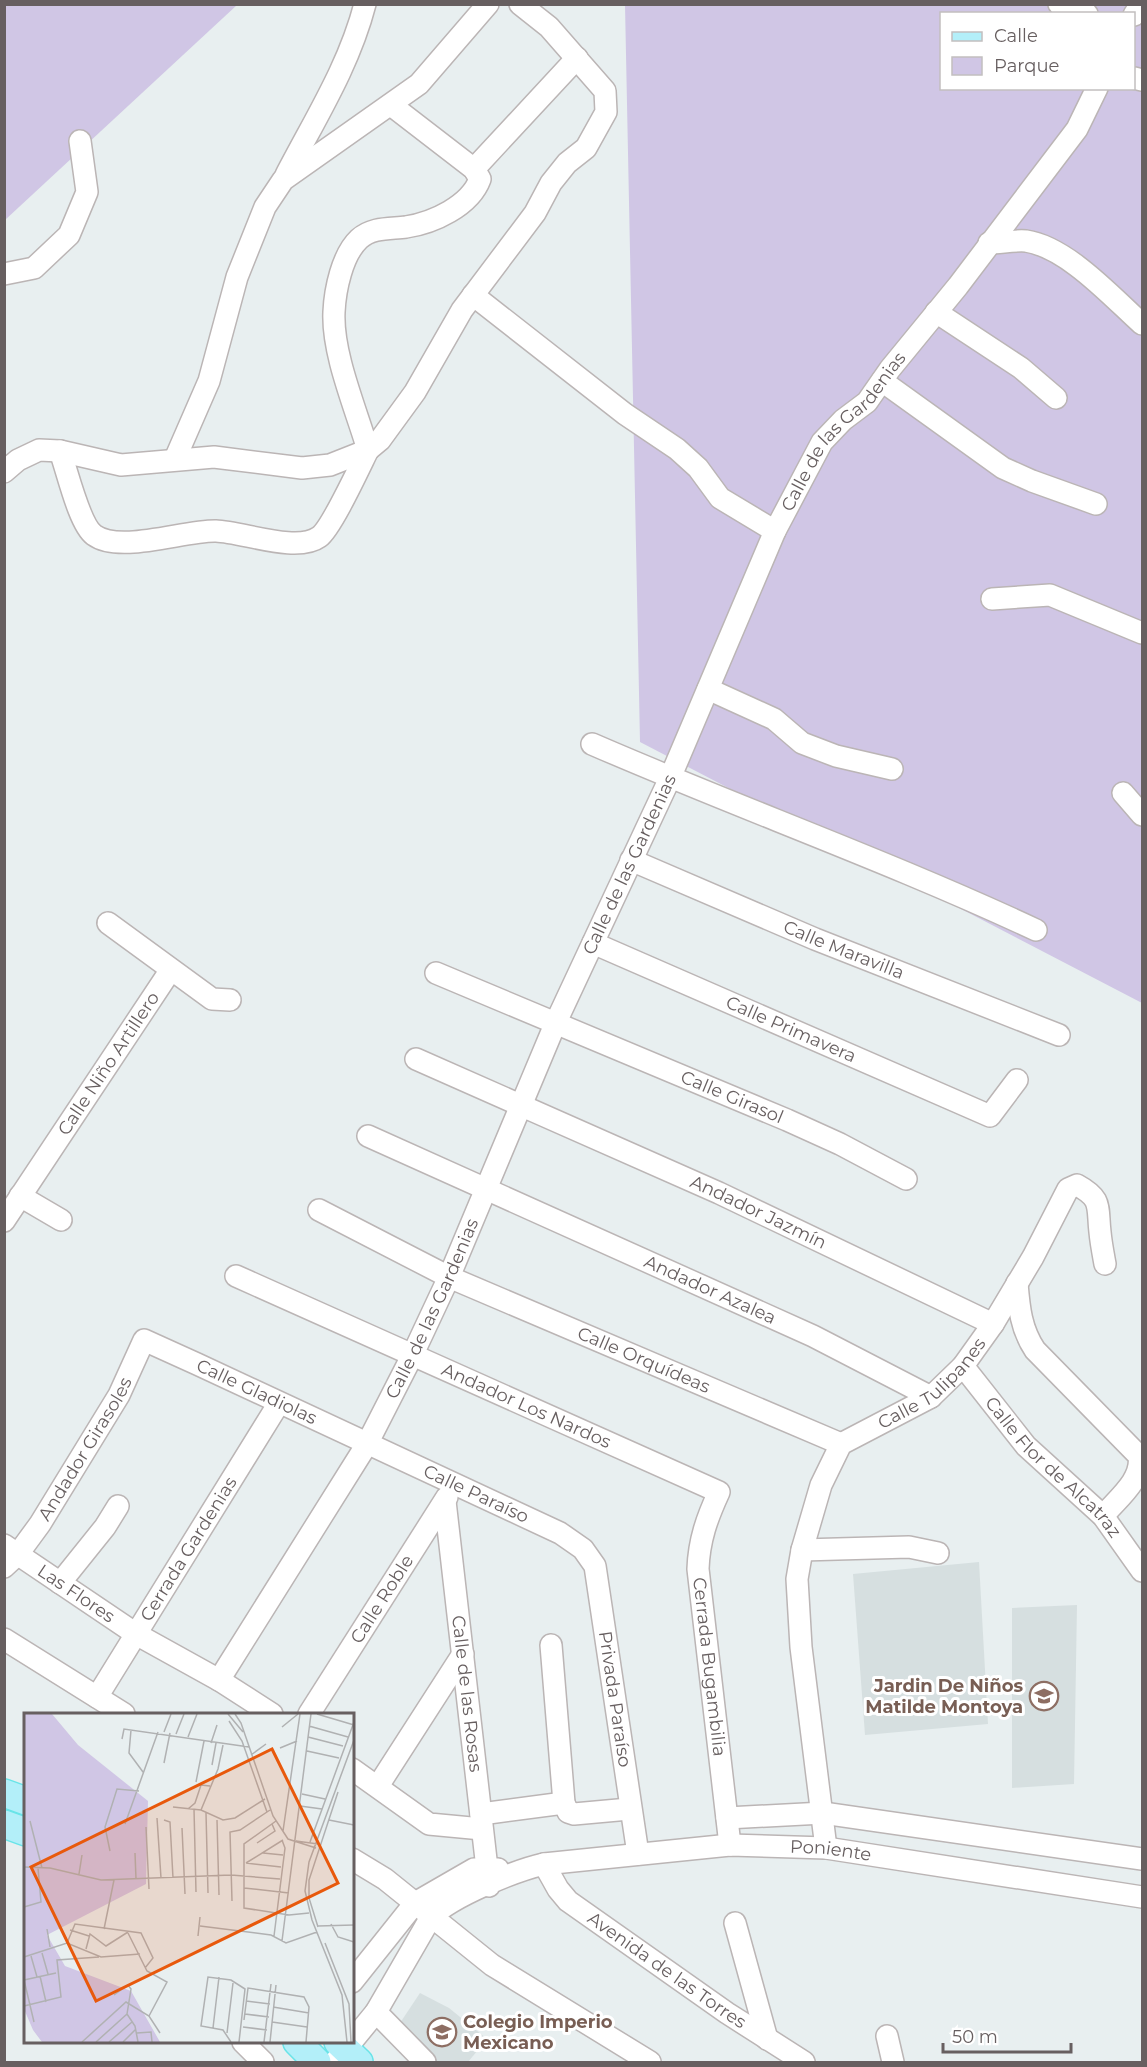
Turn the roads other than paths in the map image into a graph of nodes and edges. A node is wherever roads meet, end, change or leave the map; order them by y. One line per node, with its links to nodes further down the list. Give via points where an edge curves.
1 (365, 4): 11 (street, via 334,86)
2 (488, 4): 8 (street, via 419,84)
3 (520, 4): 6 (street, via 549,27)
4 (1059, 4): 5 (street)
5 (1081, 12)
6 (577, 58): 10 (street); 14 (street, via 605,91 606,112 586,148 551,183 535,213)
7 (1096, 90): 12 (street, Calle de las Gardenias, via 1077,129)
8 (391, 105): 10 (street); 11 (street)
9 (80, 141): 13 (street, via 87,192 69,235 34,268)
10 (474, 169): 19 (street, via 480,179 477,187 446,214 410,226 376,230 358,240 338,282 334,313 338,350)
11 (283, 180): 21 (street, via 265,207 237,277 209,381)
12 (988, 243): 15 (street, Calle de las Gardenias); 16 (street, via 1025,241 1048,248 1068,260)
13 (4, 274)
14 (473, 295): 19 (street, via 415,392 380,440); 24 (street, via 625,414 677,449 698,468 720,498)
15 (936, 312): 17 (street, Calle de las Gardenias); 18 (street, via 1021,368)
16 (1143, 324)
17 (882, 381): 23 (street, via 1003,468); 24 (street, Calle de las Gardenias, via 867,402 822,442)
18 (1056, 399)
19 (368, 450): 20 (street, via 320,537 296,545 216,531 182,533 157,541 107,540 94,535 86,524); 21 (street, via 330,465 303,468 214,457)
20 (60, 451): 21 (street, via 121,465); 22 (street, via 39,450)
21 (175, 459)
22 (4, 472)
23 (1096, 504)
24 (775, 531): 27 (street, Calle de las Gardenias)
25 (992, 599): 26 (street, via 1050,595)
26 (1143, 633)
27 (708, 689): 29 (street, via 774,719 802,743); 30 (street, Calle de las Gardenias)
28 (592, 744): 30 (street)
29 (892, 770)
30 (670, 778): 33 (street, Calle de las Gardenias); 35 (street, via 952,891)
31 (1123, 793): 32 (street)
32 (1143, 815)
33 (631, 860): 36 (street, Calle de las Gardenias); 41 (street, Calle Maravilla, via 815,939)
34 (108, 923): 37 (street)
35 (1036, 930)
36 (593, 943): 40 (street, Calle de las Gardenias); 43 (street, Calle Primavera, via 990,1116)
37 (170, 971): 39 (street, via 212,999); 48 (street, Calle Niño Artillero)
38 (436, 973): 40 (street, Calle Girasol)
39 (230, 1000)
40 (556, 1022): 44 (street, Calle de las Gardenias); 46 (street, Calle Girasol, via 808,1130)
41 (1059, 1035)
42 (416, 1059): 44 (street, Andador Jazmín)
43 (1017, 1080)
44 (521, 1105): 47 (street, Calle de las Gardenias); 56 (street, Andador Jazmín, via 729,1198)
45 (368, 1136): 47 (street, Andador Azalea)
46 (906, 1179)
47 (486, 1190): 54 (street, Calle de las Gardenias); 60 (street, Andador Azalea, via 813,1336)
48 (20, 1196): 50 (street); 51 (street, Calle Niño Artillero)
49 (319, 1210): 54 (street, Calle Orquídeas)
50 (61, 1220)
51 (4, 1221)
52 (1105, 1264): 55 (street, Calle Tulipanes, via 1100,1209 1089,1191 1077,1185 1068,1189)
53 (236, 1276): 58 (street, Andador Los Nardos)
54 (449, 1277): 58 (street, Calle de las Gardenias); 63 (street, Calle Orquídeas)
55 (1017, 1283): 56 (street, Calle Tulipanes); 67 (street, via 1021,1320 1035,1350 1140,1456 1137,1476)
56 (993, 1324): 59 (street, Calle Tulipanes)
57 (144, 1340): 61 (street, Calle Gladiolas); 71 (street, Andador Girasoles, via 119,1395 40,1524)
58 (412, 1356): 62 (street, Calle de las Gardenias); 65 (street, Andador Los Nardos)
59 (963, 1366): 60 (street, Calle Tulipanes); 67 (street, Calle Flor de Alcatraz, via 1026,1446)
60 (931, 1397): 63 (street, Calle Tulipanes)
61 (279, 1402): 62 (street, Calle Gladiolas); 74 (street, Cerrada Gardenias)
62 (367, 1444): 64 (street, Calle Paraíso); 78 (street, Calle de las Gardenias)
63 (841, 1444): 69 (street, via 821,1485)
64 (450, 1492): 68 (street, Calle Paraíso, via 560,1533); 77 (street, Calle de las Rosas); 82 (street, Calle Roble)
65 (719, 1492): 90 (street, Cerrada Bugambilia, via 705,1523 698,1569)
66 (118, 1506): 73 (street)
67 (1102, 1516): 72 (street, Calle Flor de Alcatraz)
68 (583, 1549): 88 (street, Privada Paraíso, via 595,1566)
69 (802, 1550): 70 (street, via 909,1547); 89 (street, via 797,1579 801,1647)
70 (938, 1553)
71 (9, 1555): 73 (street, Las Flores)
72 (1143, 1571)
73 (60, 1583): 74 (street, Las Flores)
74 (136, 1634): 78 (street, Las Flores); 79 (street, Cerrada Gardenias)
75 (4, 1639): 79 (street)
76 (551, 1645): 87 (street)
77 (463, 1654): 84 (street); 91 (street, Calle de las Rosas)
78 (219, 1680): 81 (street, Las Flores)
79 (97, 1697): 80 (street)
80 (122, 1713)
81 (270, 1713)
82 (310, 1713)
83 (354, 1770): 84 (street)
84 (378, 1786): 91 (street, via 429,1824)
85 (4, 1793): 86 (main road)
86 (24, 1800)
87 (566, 1807): 88 (street, via 574,1814); 91 (street)
88 (630, 1809): 96 (street, Privada Paraíso)
89 (823, 1812): 90 (street); 95 (street); 97 (street)
90 (727, 1818): 94 (street, Cerrada Bugambilia)
91 (481, 1821): 100 (street, Calle de las Rosas)
92 (4, 1824): 93 (main road)
93 (24, 1831)
94 (730, 1845): 95 (street, Poniente); 96 (street, Poniente)
95 (826, 1848): 101 (street, Poniente)
96 (638, 1854): 99 (street, Poniente)
97 (1143, 1859)
98 (354, 1860): 102 (street)
99 (544, 1864): 100 (street, Poniente); 108 (street, Avenida de las Torres, via 568,1901)
100 (488, 1877): 102 (street, Poniente, via 474,1869); 103 (street, Poniente)
101 (1143, 1896)
102 (415, 1903): 103 (street); 105 (street, Poniente)
103 (431, 1917): 106 (street, Poniente); 113 (street, via 492,1965)
104 (735, 1923): 108 (street)
105 (354, 1979)
106 (376, 2012): 109 (street, Poniente); 112 (street)
107 (887, 2036): 115 (street)
108 (767, 2039): 114 (street, Avenida de las Torres)
109 (354, 2042)
110 (244, 2043): 111 (street)
111 (263, 2062)
112 (425, 2062)
113 (650, 2062)
114 (804, 2062)
115 (893, 2062)

